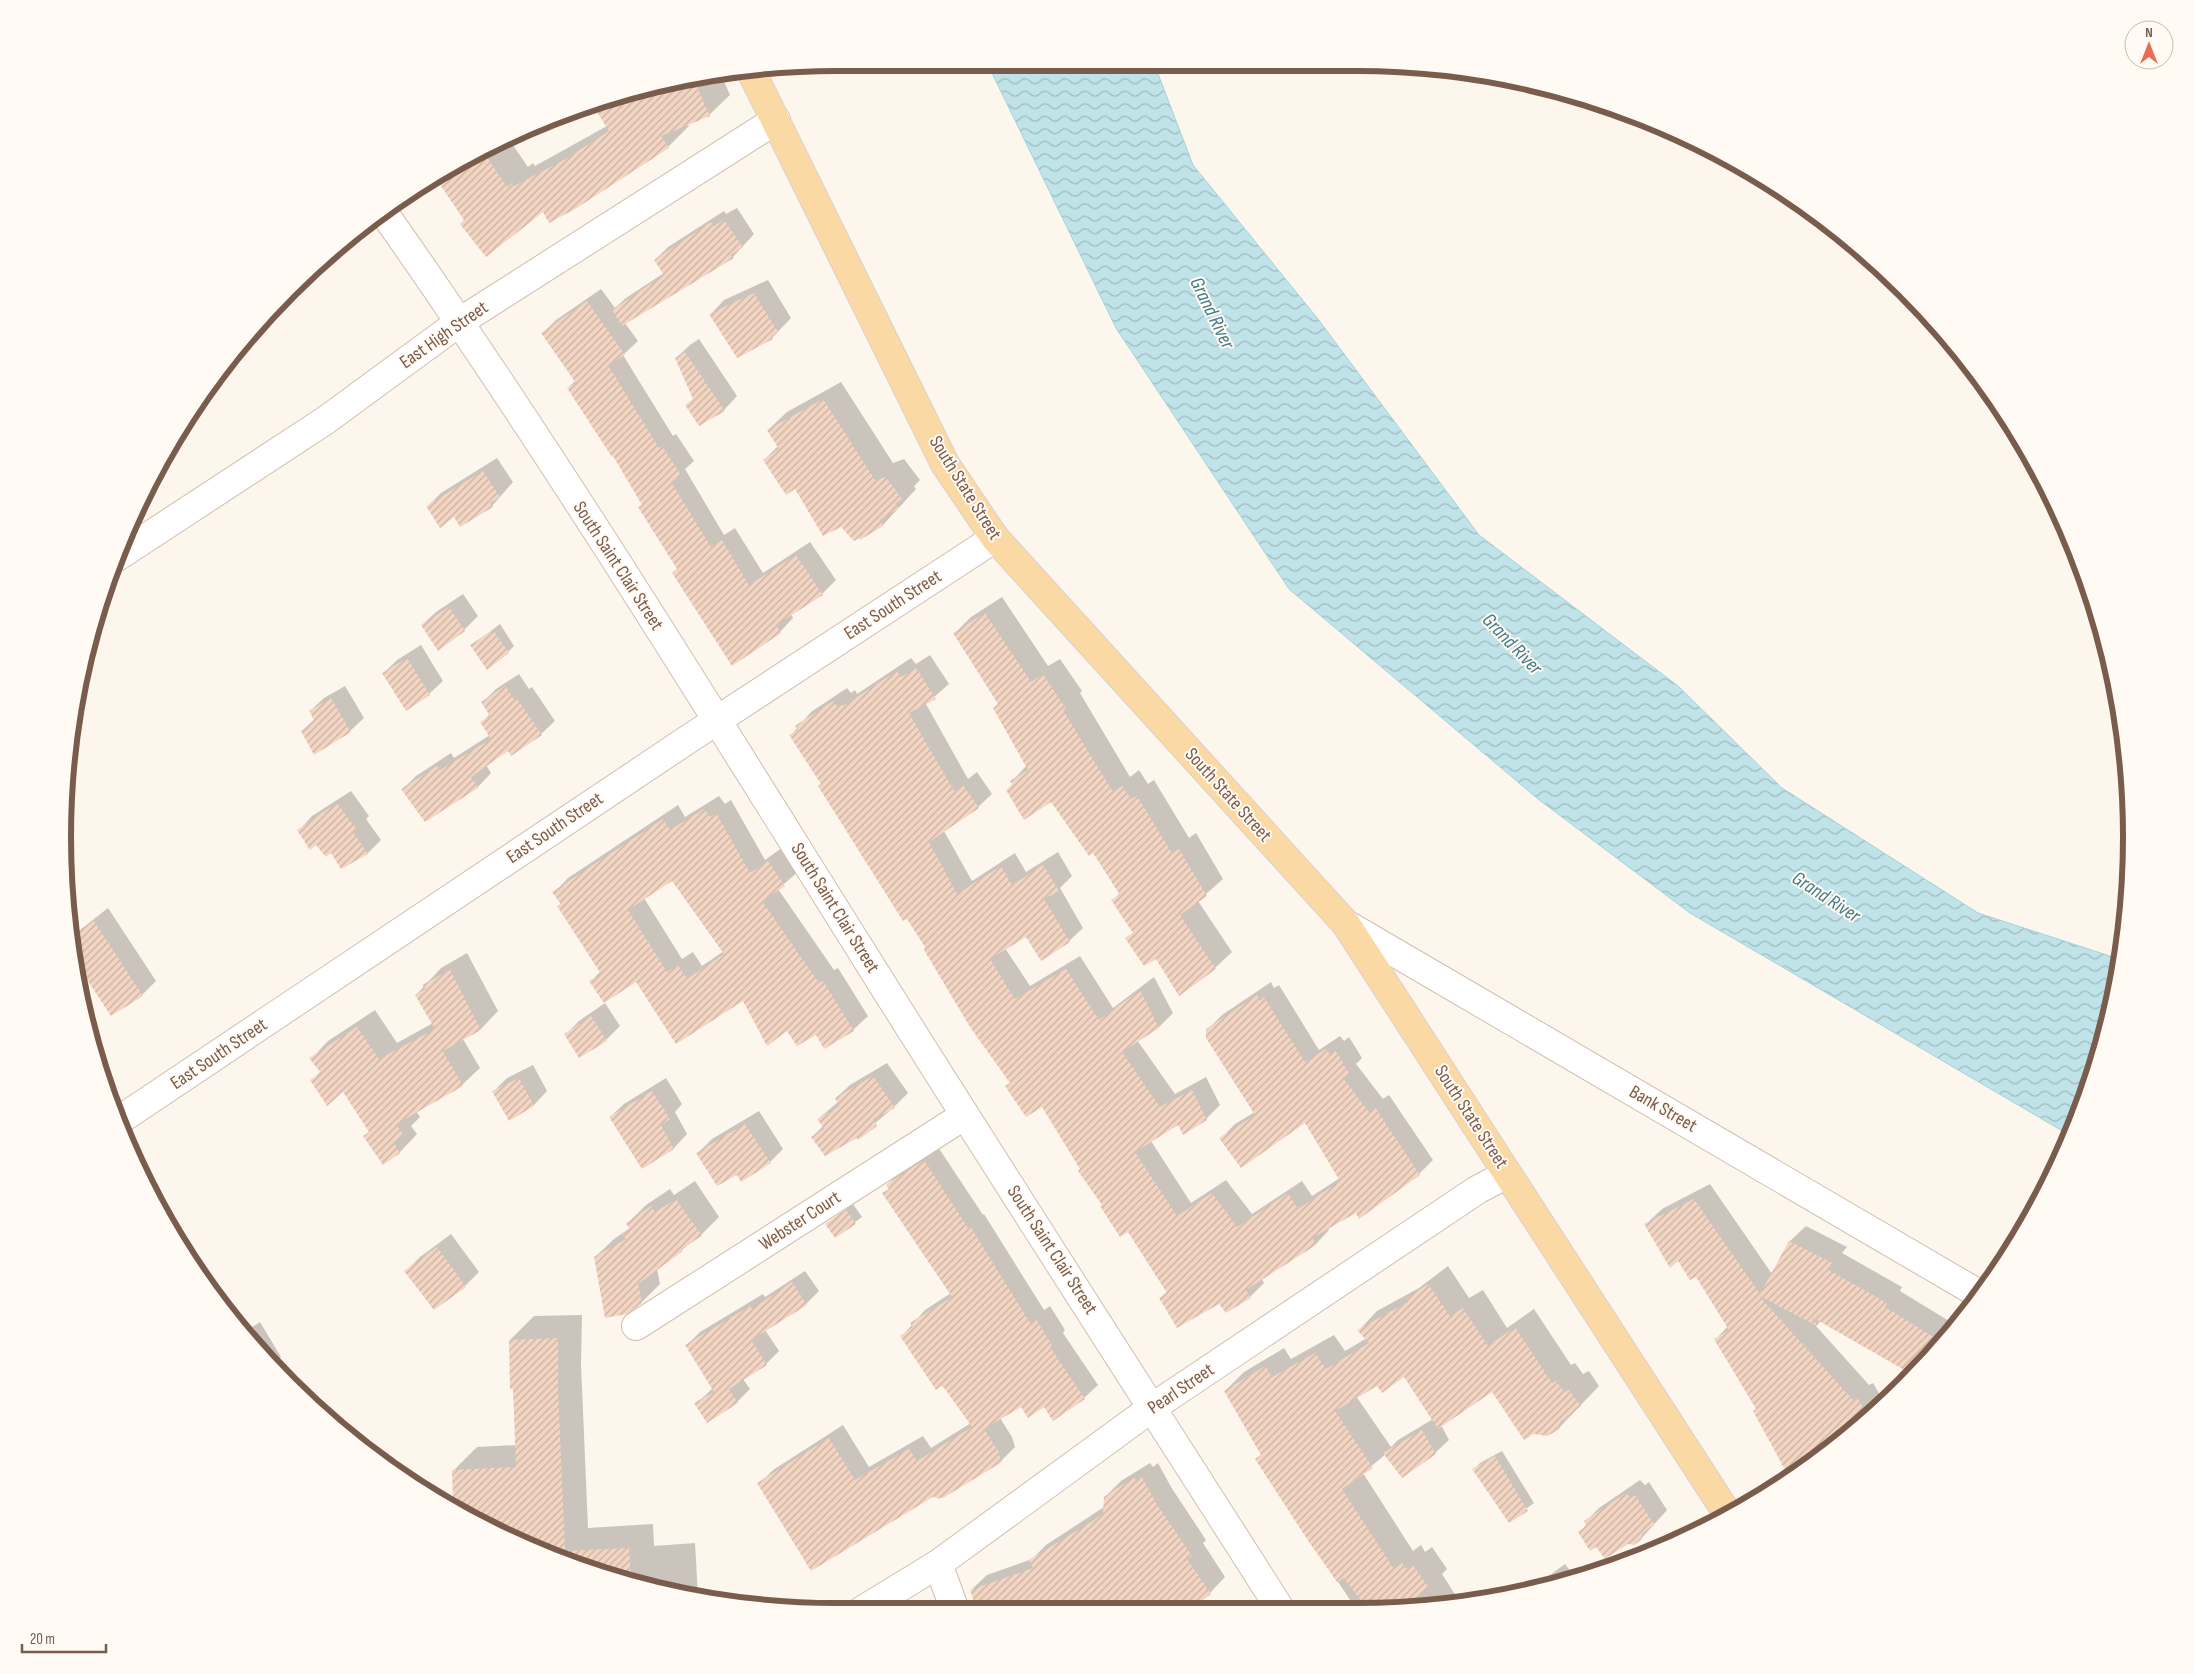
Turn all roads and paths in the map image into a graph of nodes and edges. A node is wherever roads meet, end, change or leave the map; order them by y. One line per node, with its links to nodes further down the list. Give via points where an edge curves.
1 (754, 76): 2 (main road, South State Street)
2 (776, 120): 4 (street, East High Street); 5 (main road, South State Street, via 945,464)
3 (387, 218): 4 (street, South Saint Clair Street)
4 (461, 321): 6 (street, East High Street, via 326,420); 7 (street, South Saint Clair Street)
5 (994, 538): 7 (street, East South Street); 8 (main road, South State Street)
6 (128, 550)
7 (718, 720): 9 (street, South Saint Clair Street); 10 (street, East South Street)
8 (1346, 924): 11 (main road, South State Street); 12 (street, Bank Street)
9 (965, 1115): 13 (street, Webster Court); 14 (street, South Saint Clair Street)
10 (125, 1116)
11 (1507, 1174): 14 (street, Pearl Street, via 1478,1190); 15 (main road, South State Street)
12 (1974, 1291)
13 (636, 1326)
14 (1152, 1407): 16 (street, Pearl Street); 19 (street, South Saint Clair Street)
15 (1724, 1509)
16 (938, 1564): 17 (street, Pearl Street); 18 (street)
17 (874, 1603)
18 (952, 1603)
19 (1276, 1603)

